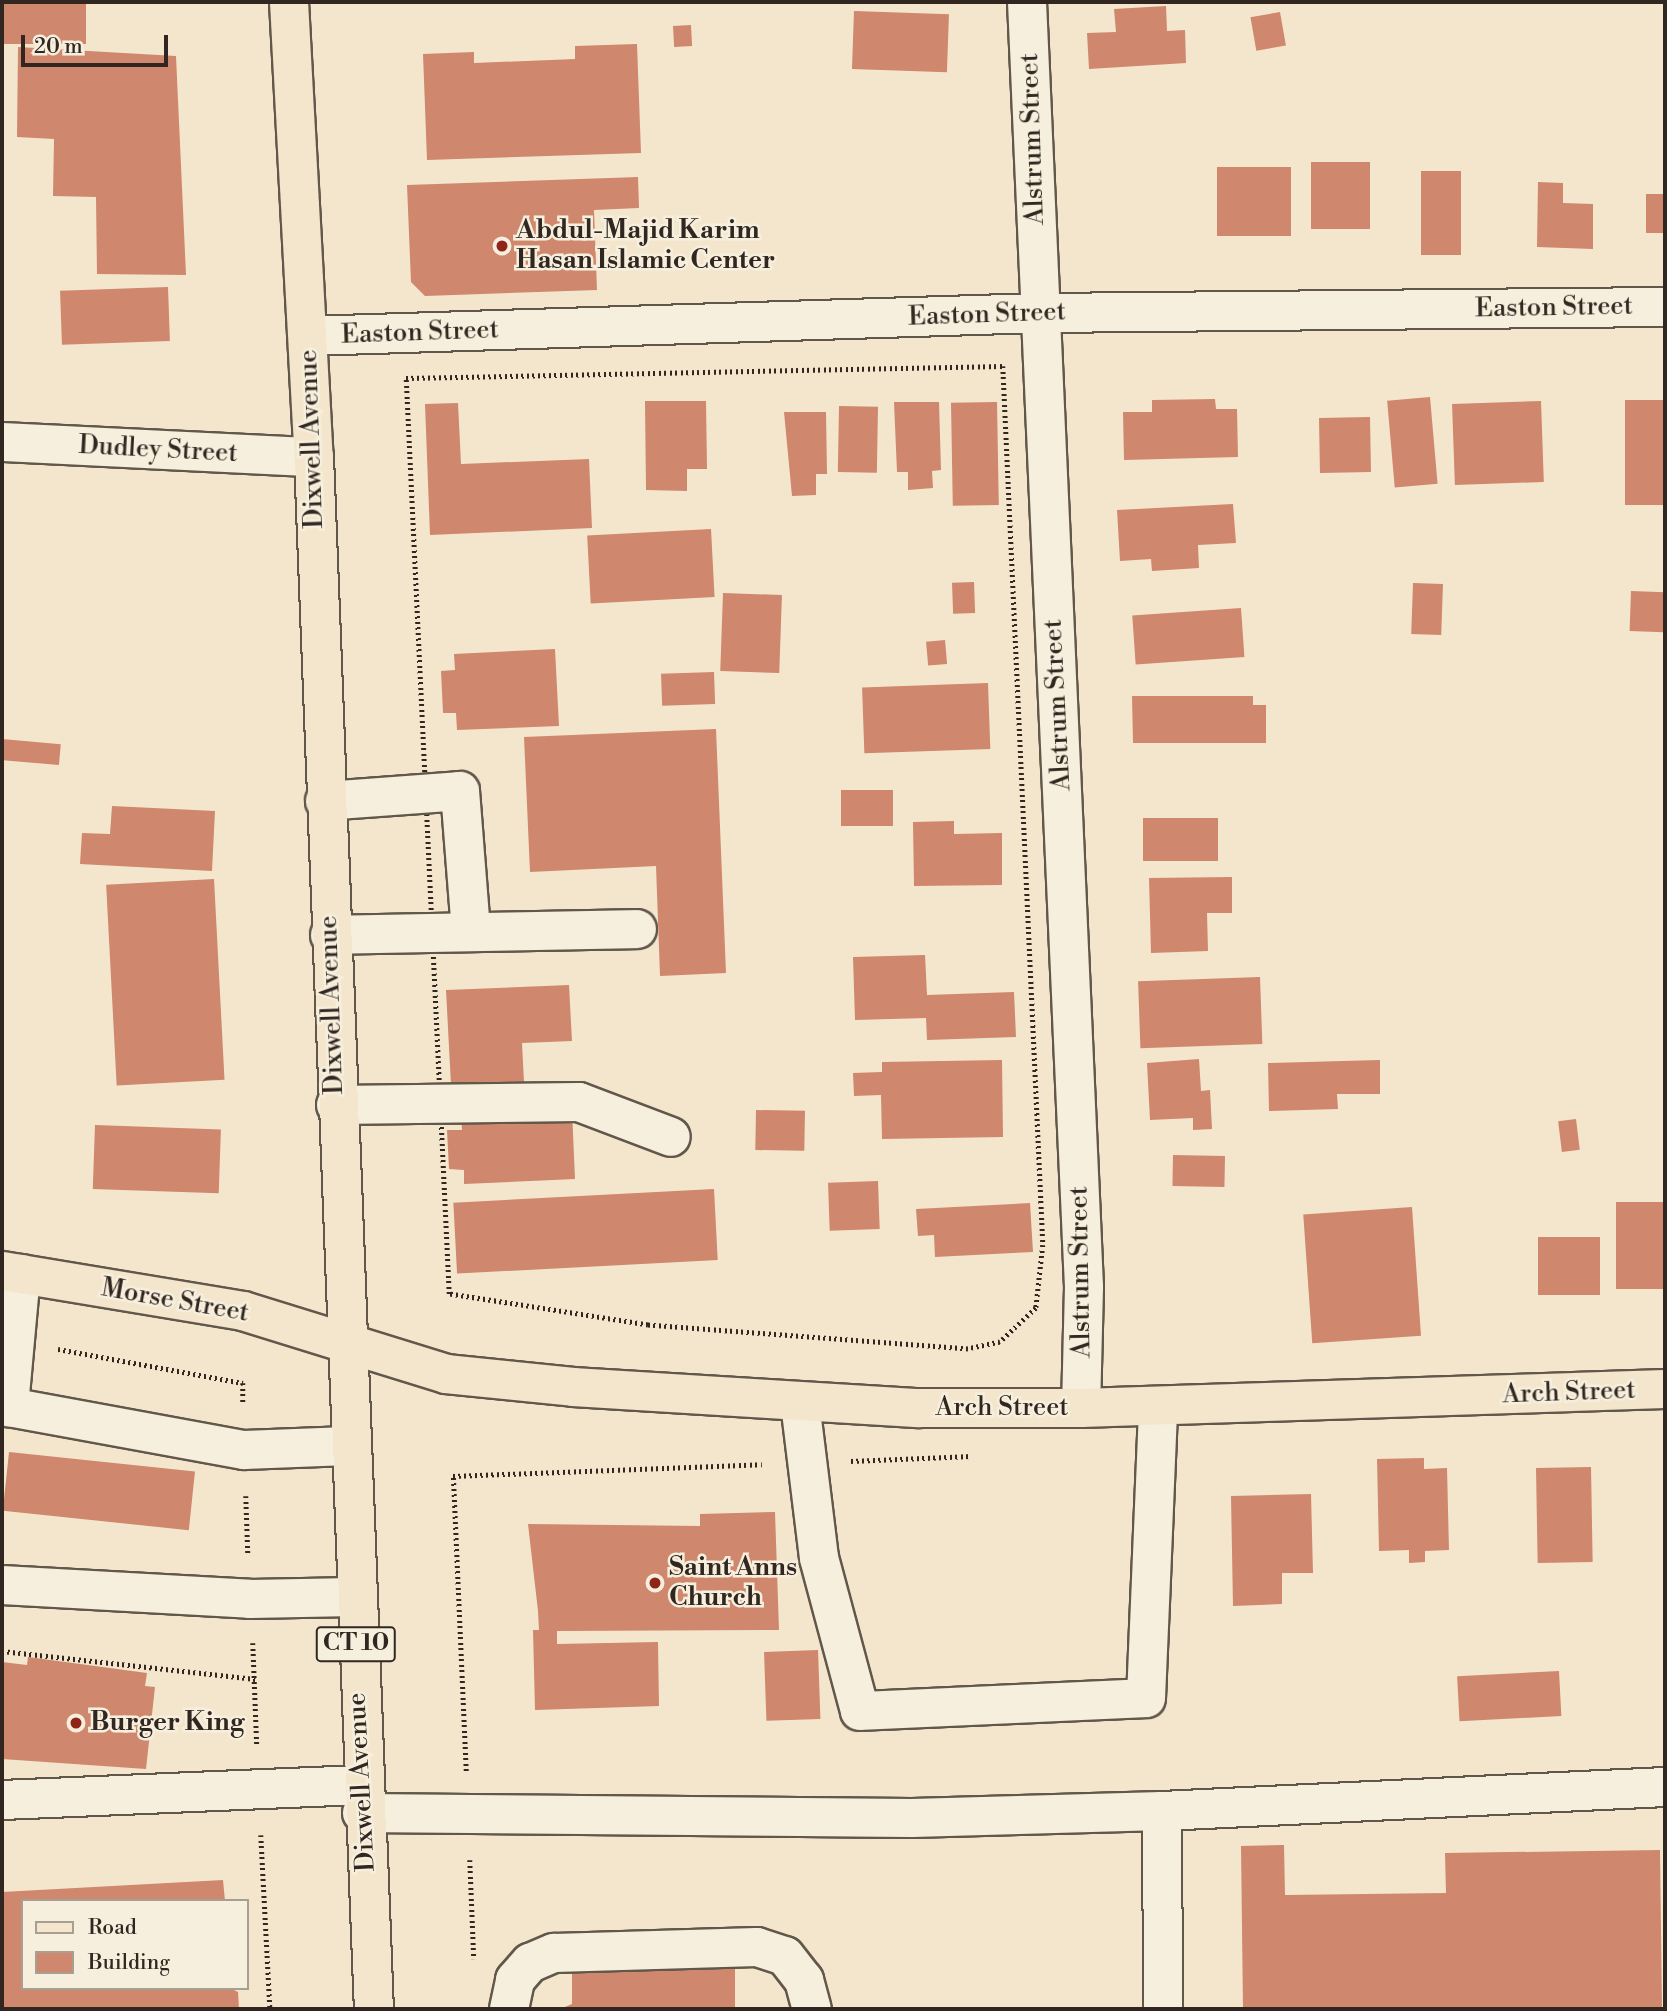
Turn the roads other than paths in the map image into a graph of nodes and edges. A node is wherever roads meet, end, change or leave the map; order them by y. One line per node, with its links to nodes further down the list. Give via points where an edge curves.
1 (289, 2): 5 (main road, Dixwell Avenue)
2 (1027, 2): 4 (street, Alstrum Street)
3 (1665, 307): 4 (street, Easton Street)
4 (1041, 313): 5 (street, Easton Street); 18 (street, Alstrum Street, via 1084,1287)
5 (308, 336): 7 (main road, Dixwell Avenue)
6 (2, 442): 7 (street, Dudley Street)
7 (314, 457): 8 (main road, Dixwell Avenue)
8 (325, 801): 10 (street, via 460,791); 11 (main road, Dixwell Avenue)
9 (637, 929): 10 (street)
10 (471, 932): 11 (street)
11 (330, 935): 12 (main road, Dixwell Avenue)
12 (336, 1105): 13 (street, via 579,1102); 15 (main road, Dixwell Avenue)
13 (671, 1138)
14 (11, 1273): 15 (main road, Morse Street, via 243,1311); 20 (street, via 9,1407 244,1450)
15 (344, 1344): 17 (main road, Arch Street, via 446,1374); 20 (main road, Dixwell Avenue / CT 10)
16 (1665, 1389): 19 (main road, Arch Street)
17 (800, 1403): 18 (main road, Arch Street); 19 (street, via 819,1558 860,1711 1146,1698)
18 (1081, 1408): 19 (main road, Arch Street)
19 (1158, 1408)
20 (348, 1446): 22 (main road, Dixwell Avenue / CT 10)
21 (2, 1585): 22 (street, via 250,1599)
22 (354, 1597): 24 (main road, Dixwell Avenue / CT 10)
23 (1665, 1787): 26 (street)
24 (362, 1799): 25 (street); 26 (street, via 468,1810 912,1818); 27 (main road, Dixwell Avenue / CT 10)
25 (2, 1800)
26 (1162, 1811): 30 (street)
27 (374, 2009)
28 (509, 2009): 29 (street, via 522,1971 554,1953 757,1947 785,1956 804,1980)
29 (812, 2009)
30 (1163, 2009)

